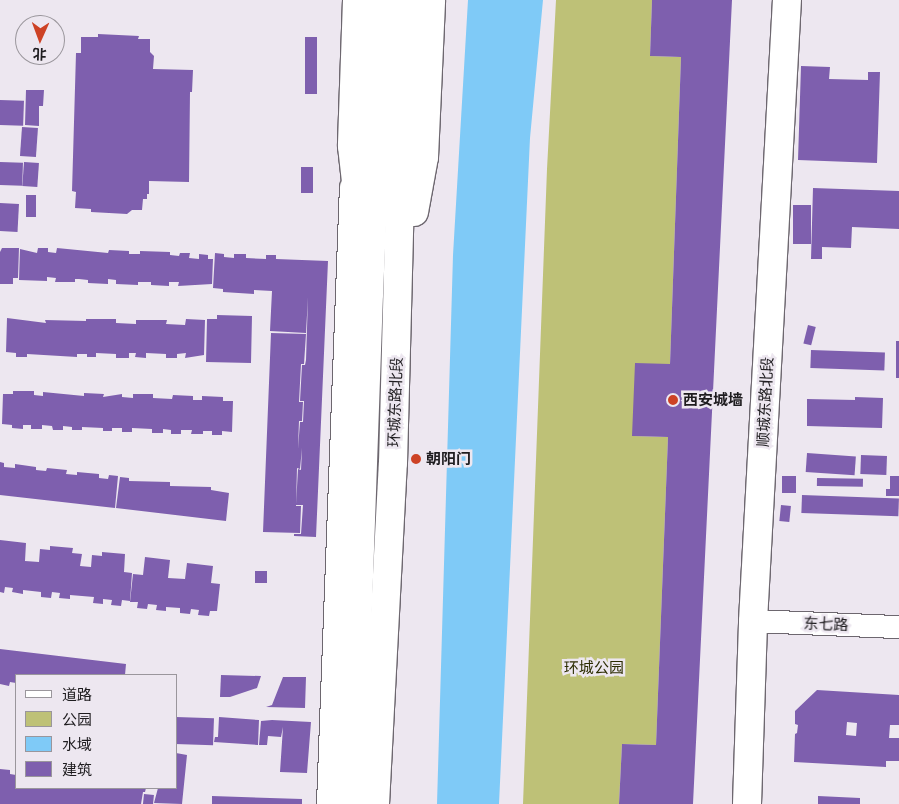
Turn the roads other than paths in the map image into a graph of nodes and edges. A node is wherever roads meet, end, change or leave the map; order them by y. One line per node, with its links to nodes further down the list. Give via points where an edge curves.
1 (357, 0): 6 (main road)
2 (382, 0): 8 (main road, 环城东路北段)
3 (405, 0): 7 (main road, 环城东路北段)
4 (431, 0): 7 (main road, via 424,157)
5 (787, 0): 9 (main road, 顺城东路北段)
6 (352, 146): 8 (main road); 11 (street)
7 (399, 292): 13 (main road, 环城东路北段)
8 (369, 294): 12 (main road, 环城东路北段)
9 (753, 621): 10 (street, 东七路); 14 (main road, 顺城东路北段)
10 (899, 627)
11 (328, 804)
12 (351, 804)
13 (374, 804)
14 (747, 804)

